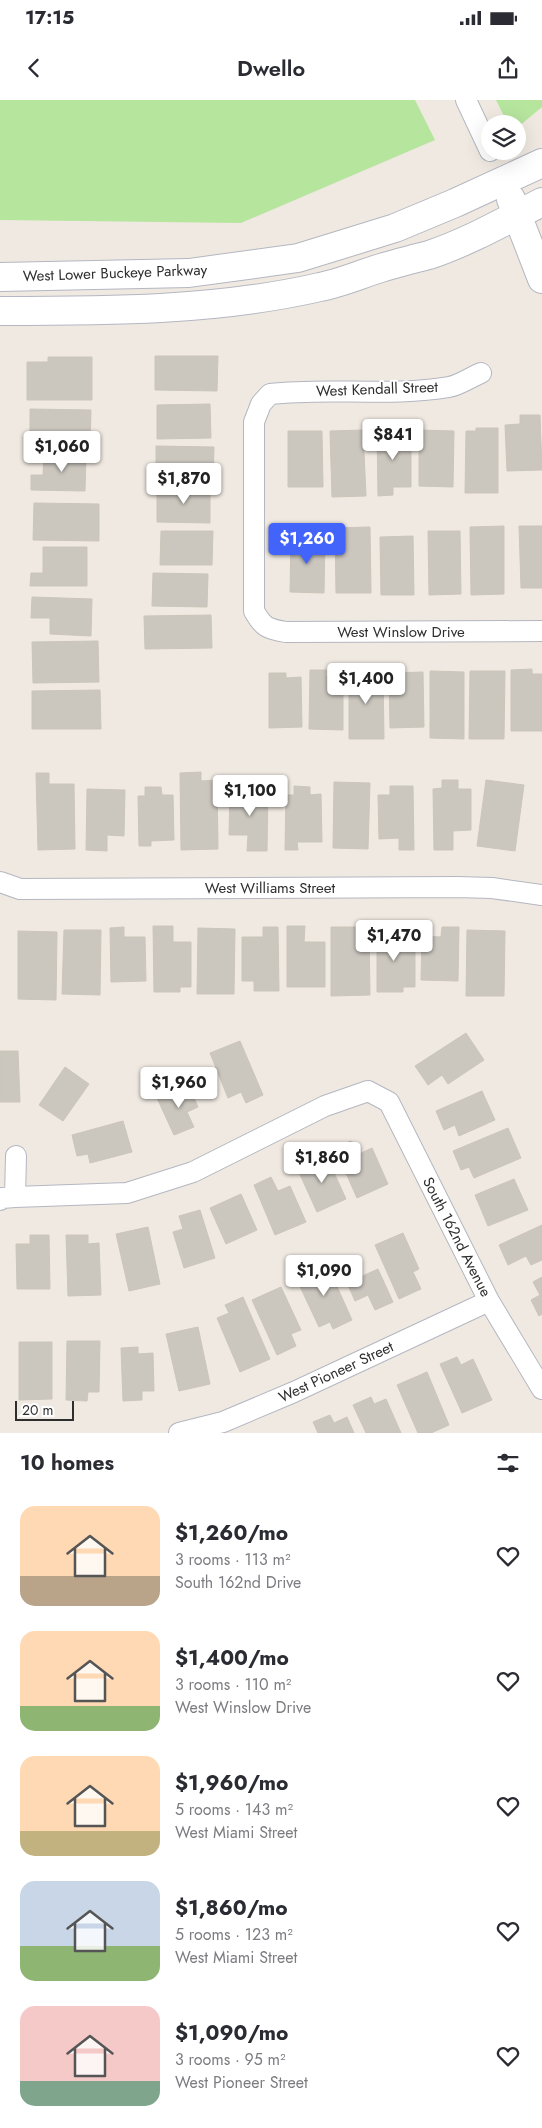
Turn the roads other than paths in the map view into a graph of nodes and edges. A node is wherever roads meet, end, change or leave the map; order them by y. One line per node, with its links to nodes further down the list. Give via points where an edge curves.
1 (466, 100): 2 (street)
2 (481, 132)
3 (494, 160): 5 (street)
4 (542, 163): 5 (main road, West Lower Buckeye Parkway)
5 (511, 199): 6 (main road, West Lower Buckeye Parkway); 7 (main road, West Lower Buckeye Parkway, via 394,228 298,258 189,272); 8 (main road); 9 (main road, West Lower Buckeye Parkway, via 484,232 429,255 322,287 192,307)
6 (542, 202)
7 (0, 277)
8 (542, 279)
9 (0, 311)
10 (481, 373): 11 (street, West Kendall Street, via 451,386 399,391 289,391 270,394 261,404 254,422 254,611)
11 (261, 624): 12 (street, West Winslow Drive, via 286,632)
12 (542, 631)
13 (0, 882): 14 (street, West Williams Street, via 20,890 457,887)
14 (542, 895)
15 (16, 1156): 16 (street)
16 (6, 1198): 17 (street, South 162nd Avenue, via 127,1193 193,1172 326,1106 368,1091 388,1102)
17 (489, 1301): 18 (street, South 162nd Avenue); 19 (street, West Pioneer Street, via 294,1392 223,1422)
18 (542, 1389)
19 (179, 1433)

